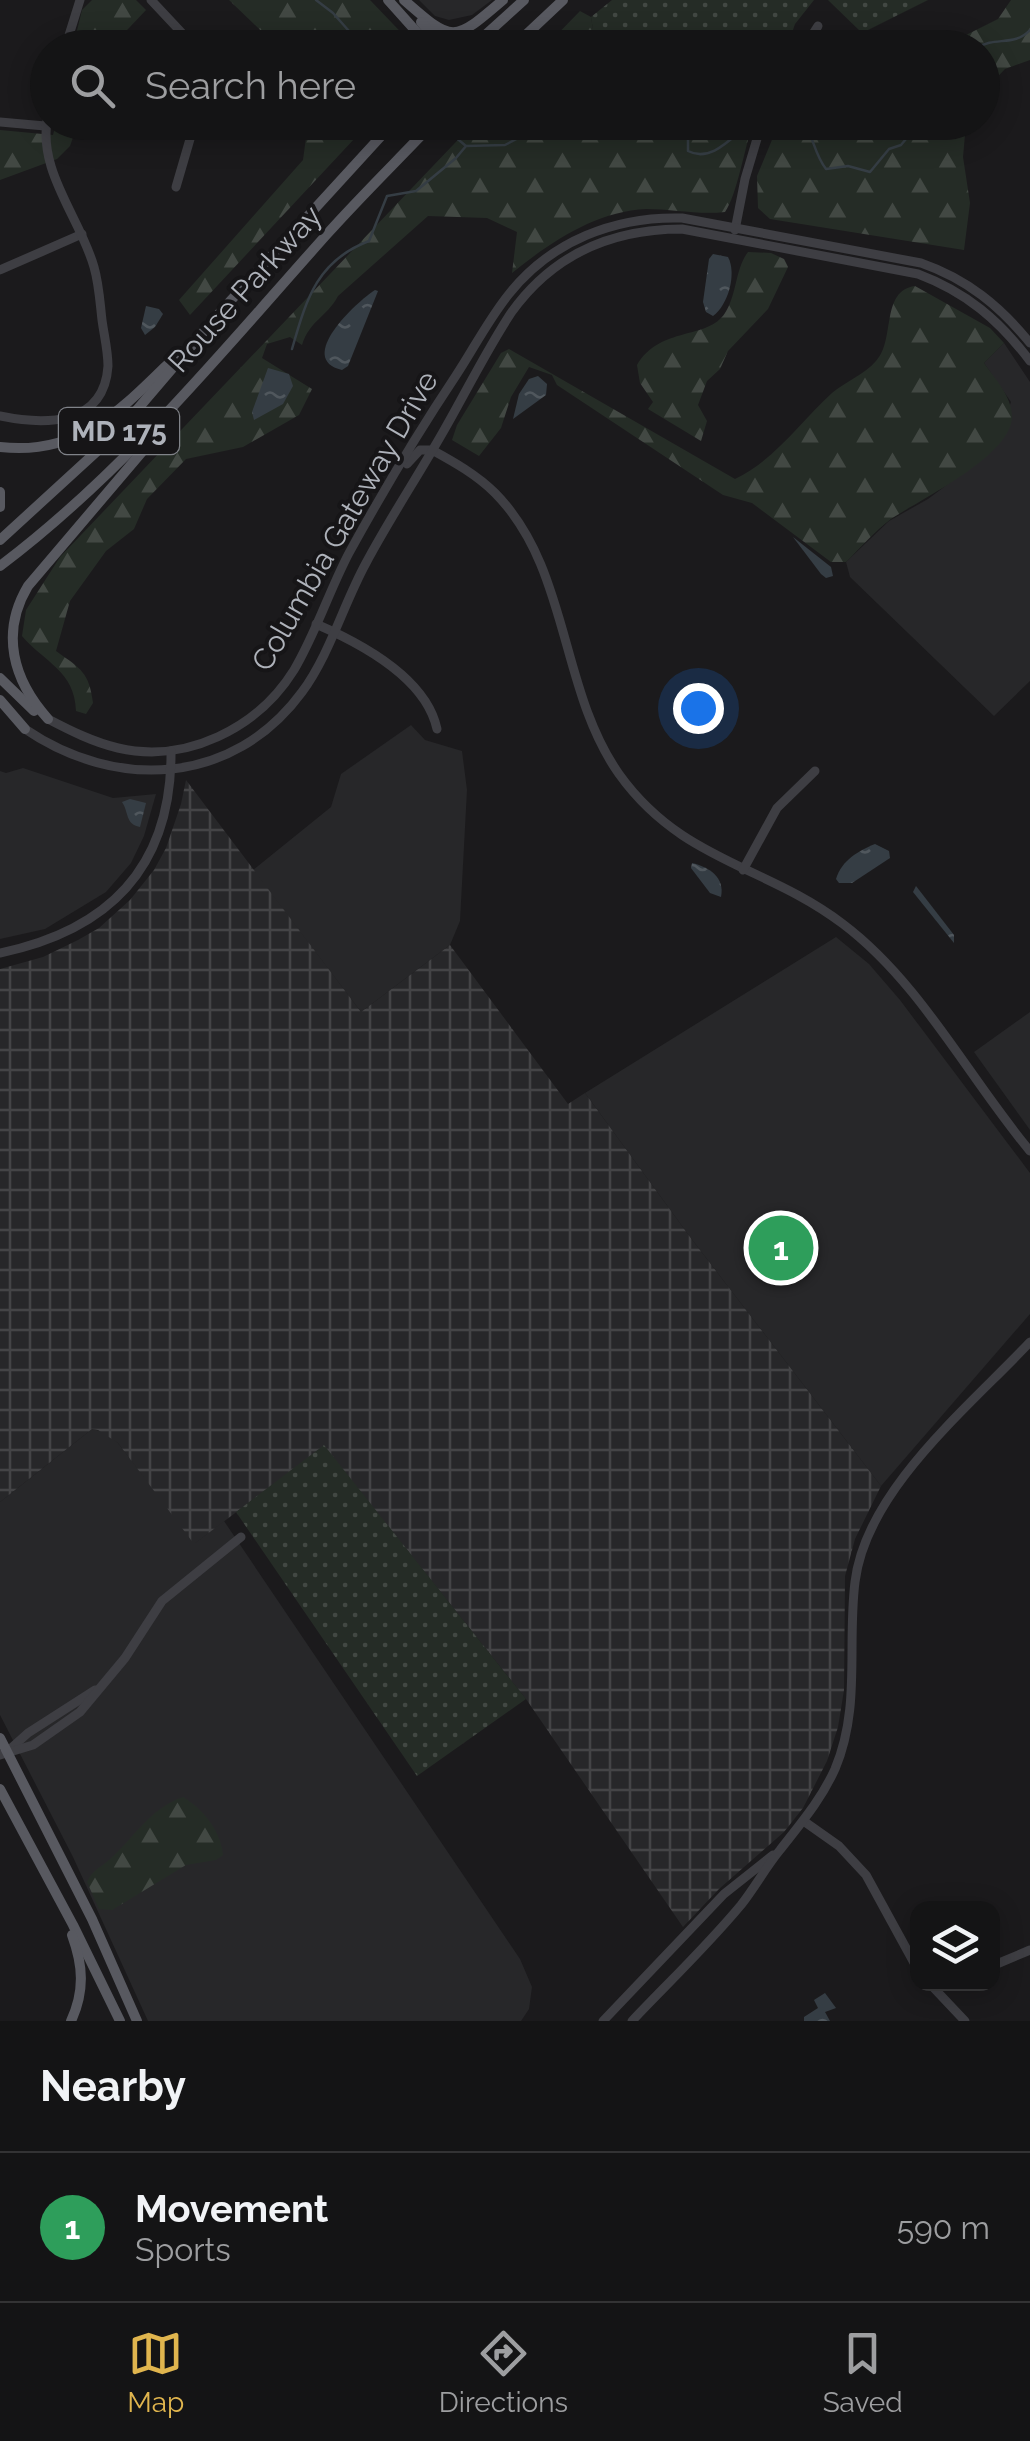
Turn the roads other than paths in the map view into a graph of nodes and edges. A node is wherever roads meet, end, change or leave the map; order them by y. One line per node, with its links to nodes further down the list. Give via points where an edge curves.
1 (80, 0): 8 (street)
2 (151, 0): 9 (street)
3 (503, 0): 14 (main road)
4 (524, 0): 15 (main road)
5 (563, 0): 16 (main road)
6 (396, 1): 10 (main road); 11 (main road); 12 (main road); 13 (main road)
7 (818, 26): 17 (street)
8 (71, 30)
9 (179, 30)
10 (411, 30)
11 (418, 30)
12 (426, 30)
13 (443, 30)
14 (466, 30)
15 (492, 30)
16 (531, 30)
17 (815, 30)
18 (30, 121): 19 (street)
19 (0, 122)
20 (44, 140): 27 (street)
21 (190, 140): 25 (street)
22 (377, 140): 29 (main road, Rouse Parkway / MD 175)
23 (417, 140): 31 (main road, Rouse Parkway / MD 175)
24 (757, 140): 26 (street)
25 (176, 187)
26 (735, 232): 30 (street, Columbia Gateway Drive, via 940,270 988,298); 32 (street, Columbia Gateway Drive, via 935,280 994,318); 35 (street, Columbia Gateway Drive, via 644,230 607,238 565,259 511,313); 36 (street, Columbia Gateway Drive, via 682,218 644,218 582,236 538,264 500,306)
27 (82, 234): 28 (street); 33 (street, via 98,284 108,367 100,394 79,413 42,423)
28 (0, 270)
29 (223, 309): 34 (main road, via 106,421 47,446); 39 (main road, Rouse Parkway / MD 175, via 118,432)
30 (1030, 342)
31 (228, 349): 40 (main road, Rouse Parkway / MD 175, via 104,477); 46 (main road, via 17,605 9,642 14,669)
32 (1030, 361)
33 (0, 416)
34 (0, 447)
35 (432, 450): 36 (street, via 416,452); 42 (street, Columbia Gateway Drive); 52 (street, Columbia Gateway Drive, via 494,492 522,527 544,572 587,717 622,778 689,841)
36 (387, 490): 41 (street, Columbia Gateway Drive)
37 (0, 492): 38 (main road)
38 (0, 507)
39 (0, 540)
40 (3, 564)
41 (316, 624): 42 (street); 49 (street, Columbia Gateway Drive, via 296,667 266,705 222,734)
42 (333, 632): 48 (street, via 397,672 431,710); 50 (street, Columbia Gateway Drive, via 304,690 266,730 216,758)
43 (0, 678): 46 (main road)
44 (0, 700): 47 (main road)
45 (0, 711): 47 (main road)
46 (48, 720): 49 (street, Columbia Gateway Drive, via 118,748)
47 (25, 729): 50 (street, Columbia Gateway Drive, via 95,764)
48 (437, 729)
49 (171, 751): 50 (street)
50 (171, 770): 53 (street, via 156,844 124,891 72,929)
51 (816, 771): 52 (street, via 777,808)
52 (743, 870): 54 (street, Columbia Gateway Drive, via 824,912 874,950)
53 (0, 953)
54 (1030, 1151)
55 (1030, 1342): 60 (street, via 906,1474 868,1532 853,1595 848,1729 828,1785)
56 (241, 1537): 58 (street, via 170,1592 102,1686 64,1724 32,1745)
57 (0, 1738): 58 (main road)
58 (2, 1753): 69 (main road, via 42,1816)
59 (0, 1790): 62 (main road)
60 (805, 1822): 61 (street); 64 (street, via 866,1875)
61 (779, 1850): 70 (street, via 724,1894); 71 (street, via 742,1904)
62 (51, 1883): 67 (main road, via 81,1965); 68 (main road)
63 (1030, 1950): 65 (street)
64 (910, 1955)
65 (1000, 1964)
66 (941, 1991): 72 (street)
67 (71, 2021)
68 (120, 2021)
69 (138, 2021)
70 (603, 2021)
71 (632, 2021)
72 (965, 2021)

